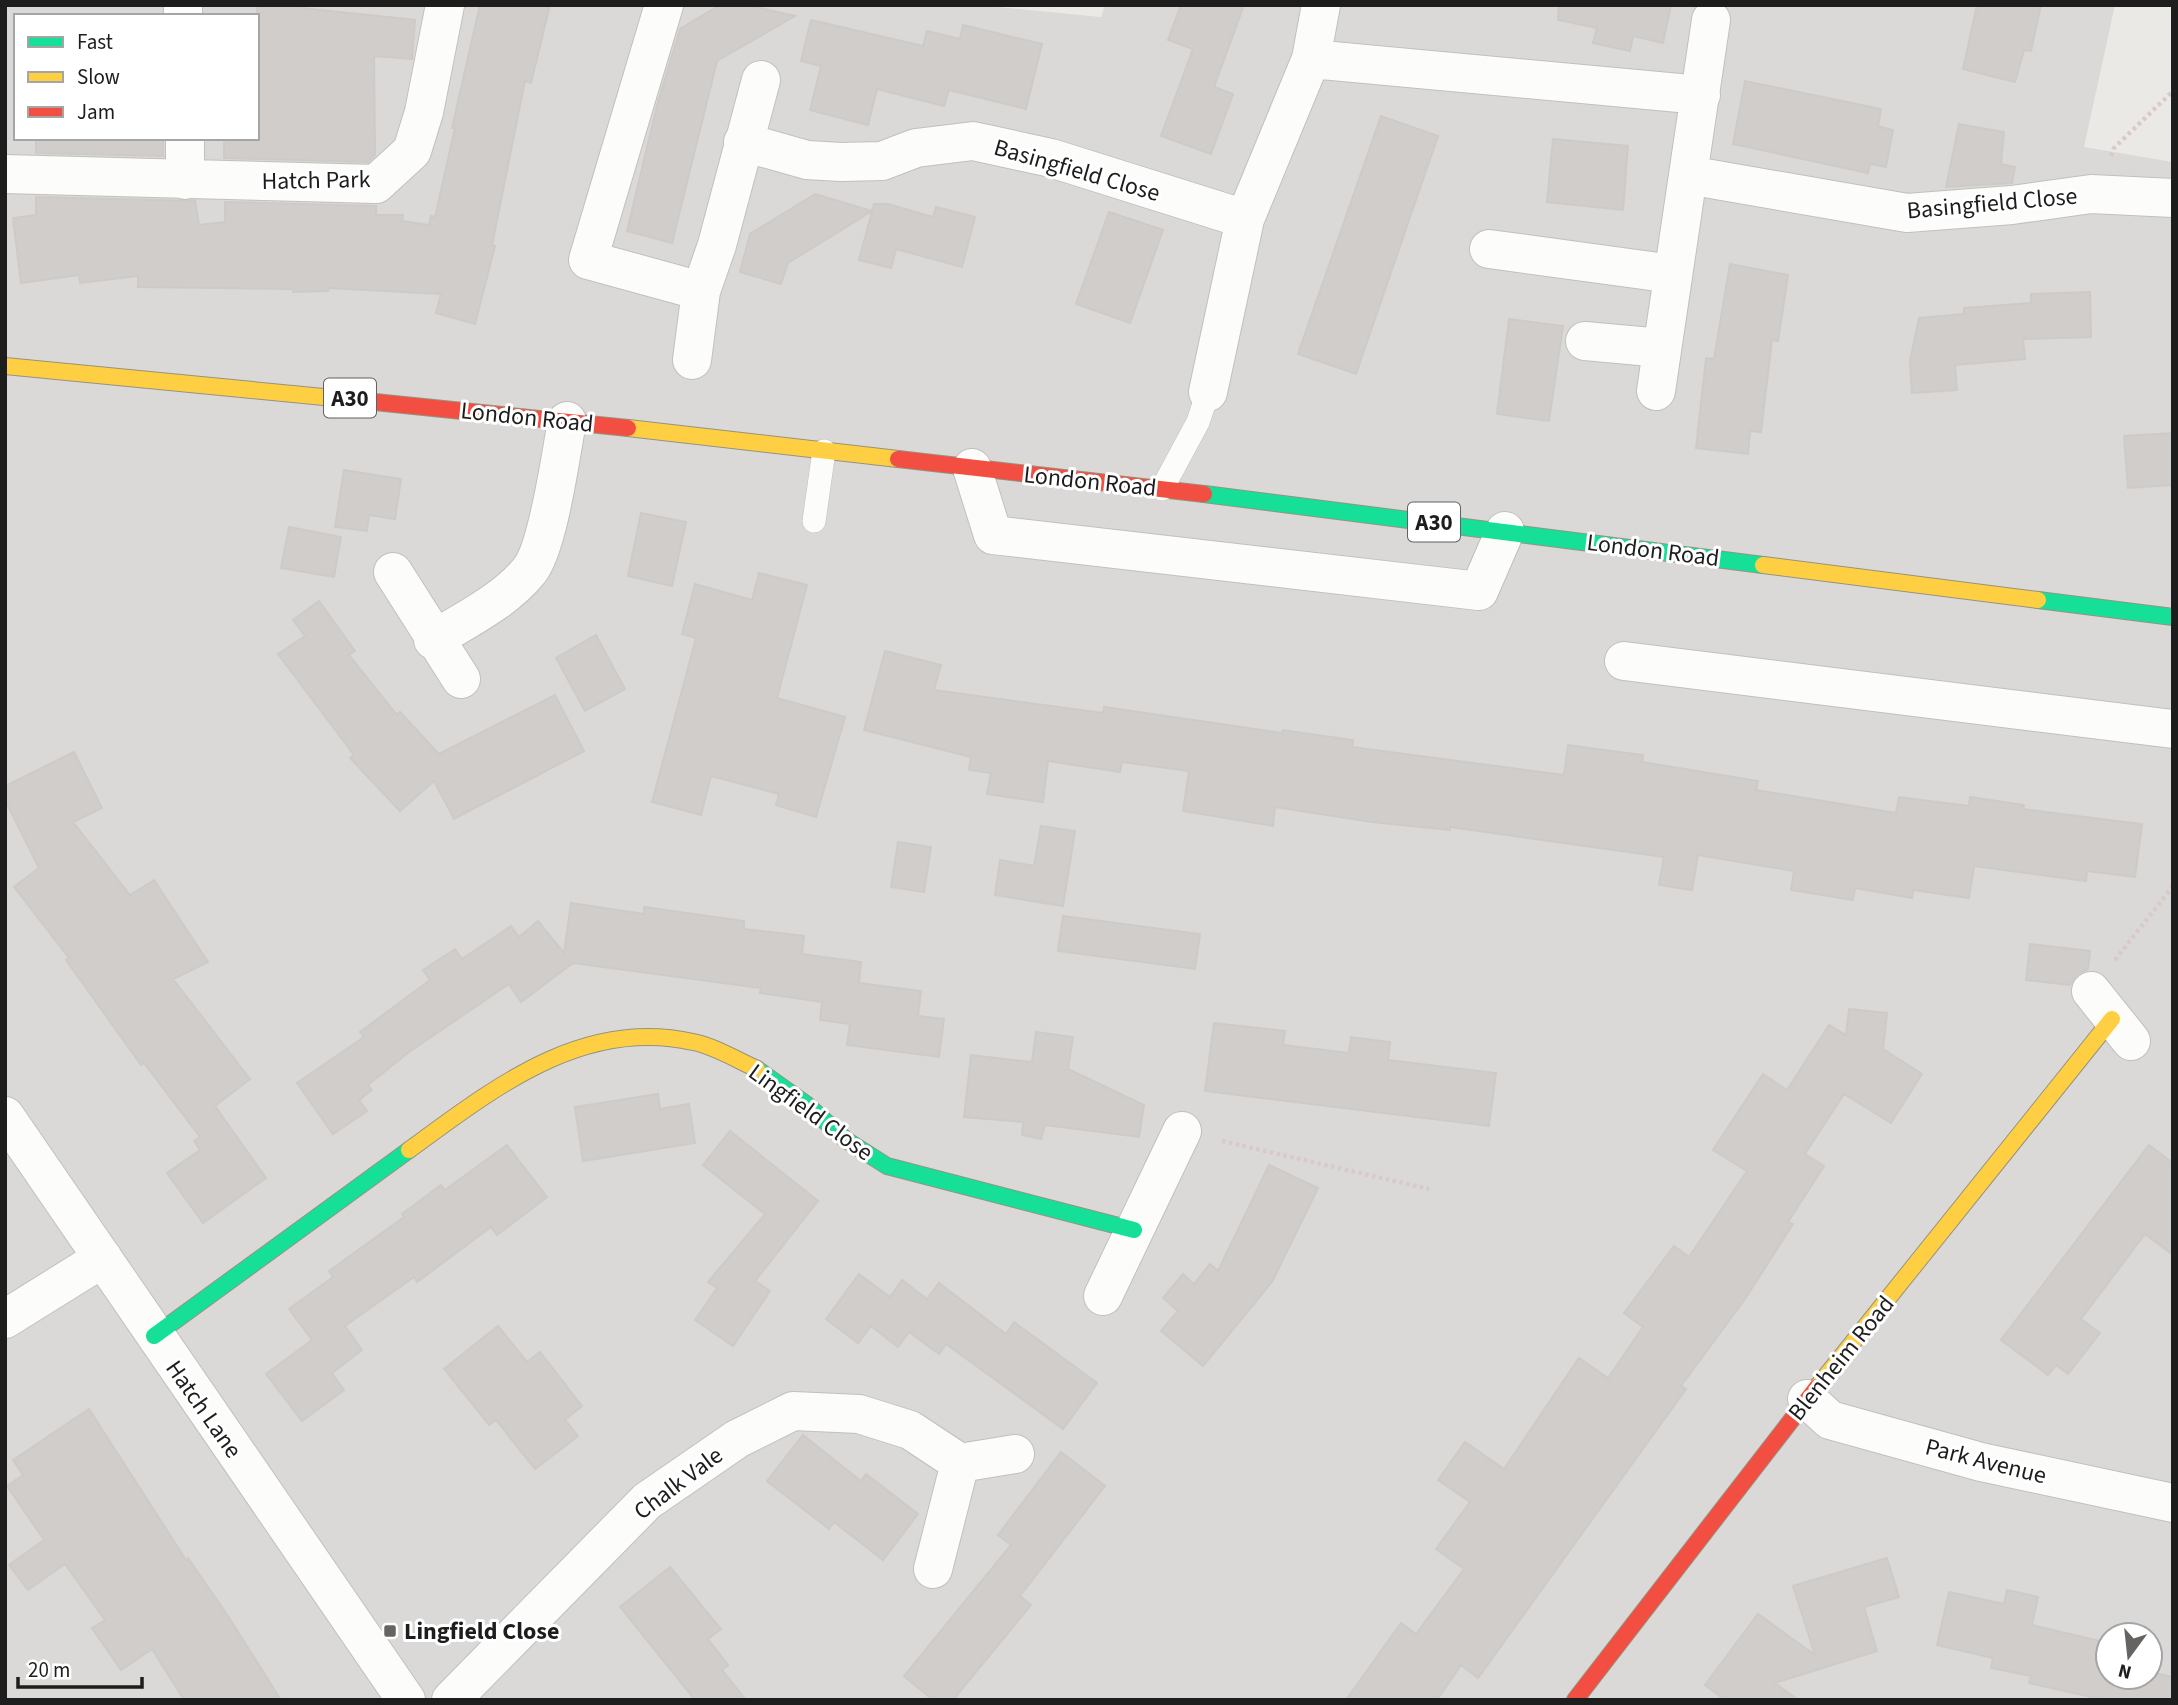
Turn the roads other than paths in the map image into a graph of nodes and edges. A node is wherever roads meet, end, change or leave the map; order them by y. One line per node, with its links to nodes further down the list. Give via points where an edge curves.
1 (445, 5): 12 (street, Hatch Park, via 412,151 376,184)
2 (664, 5): 17 (street, via 588,260)
3 (1321, 5): 5 (street)
4 (1711, 20): 7 (street)
5 (1311, 59): 7 (street); 14 (street)
6 (761, 80): 9 (street)
7 (1701, 95): 11 (street)
8 (186, 140): 12 (street)
9 (743, 142): 14 (street, Basingfield Close, via 807,160 841,162 882,161 916,148 973,141 1051,158); 17 (street)
10 (5, 174): 12 (street, Hatch Park)
11 (1688, 175): 13 (street, Basingfield Close, via 1907,213 2091,194); 16 (street)
12 (185, 180)
13 (2173, 198)
14 (1244, 219): 23 (street)
15 (1489, 249): 16 (street)
16 (1673, 274): 19 (street)
17 (701, 291): 20 (street)
18 (1585, 341): 19 (street)
19 (1662, 348): 22 (street)
20 (692, 360)
21 (5, 366): 24 (main road, London Road / A30)
22 (1656, 391)
23 (1209, 392): 27 (lane)
24 (567, 421): 25 (main road, London Road / A30); 32 (street, via 547,525 531,570 499,598)
25 (824, 451): 26 (main road, London Road / A30); 28 (lane)
26 (972, 468): 27 (main road, London Road / A30); 29 (street, via 993,535 1479,591)
27 (1162, 489): 29 (main road, London Road / A30)
28 (814, 521)
29 (1505, 531): 31 (main road, London Road / A30)
30 (393, 572): 32 (street)
31 (2173, 617)
32 (433, 640): 34 (street)
33 (1624, 661): 35 (street)
34 (461, 679)
35 (2173, 729)
36 (2111, 1017): 44 (main road, Blenheim Road)
37 (5, 1116): 40 (street, Hatch Lane)
38 (1182, 1131): 39 (street)
39 (1134, 1230): 41 (street); 43 (main road, Lingfield Close, via 887,1166 846,1140 757,1069 695,1042 641,1035 592,1042 500,1084)
40 (103, 1258): 42 (street); 43 (street, Hatch Lane)
41 (1102, 1296)
42 (5, 1318)
43 (154, 1336): 49 (street, Hatch Lane)
44 (1807, 1399): 47 (street, Park Avenue, via 1830,1420 1981,1462); 51 (main road, Blenheim Road)
45 (1015, 1454): 46 (street)
46 (960, 1463): 48 (street); 50 (street, Chalk Vale, via 910,1430 872,1418 793,1411 737,1439 647,1501)
47 (2173, 1503)
48 (933, 1569)
49 (406, 1700)
50 (451, 1700)
51 (1575, 1700)

